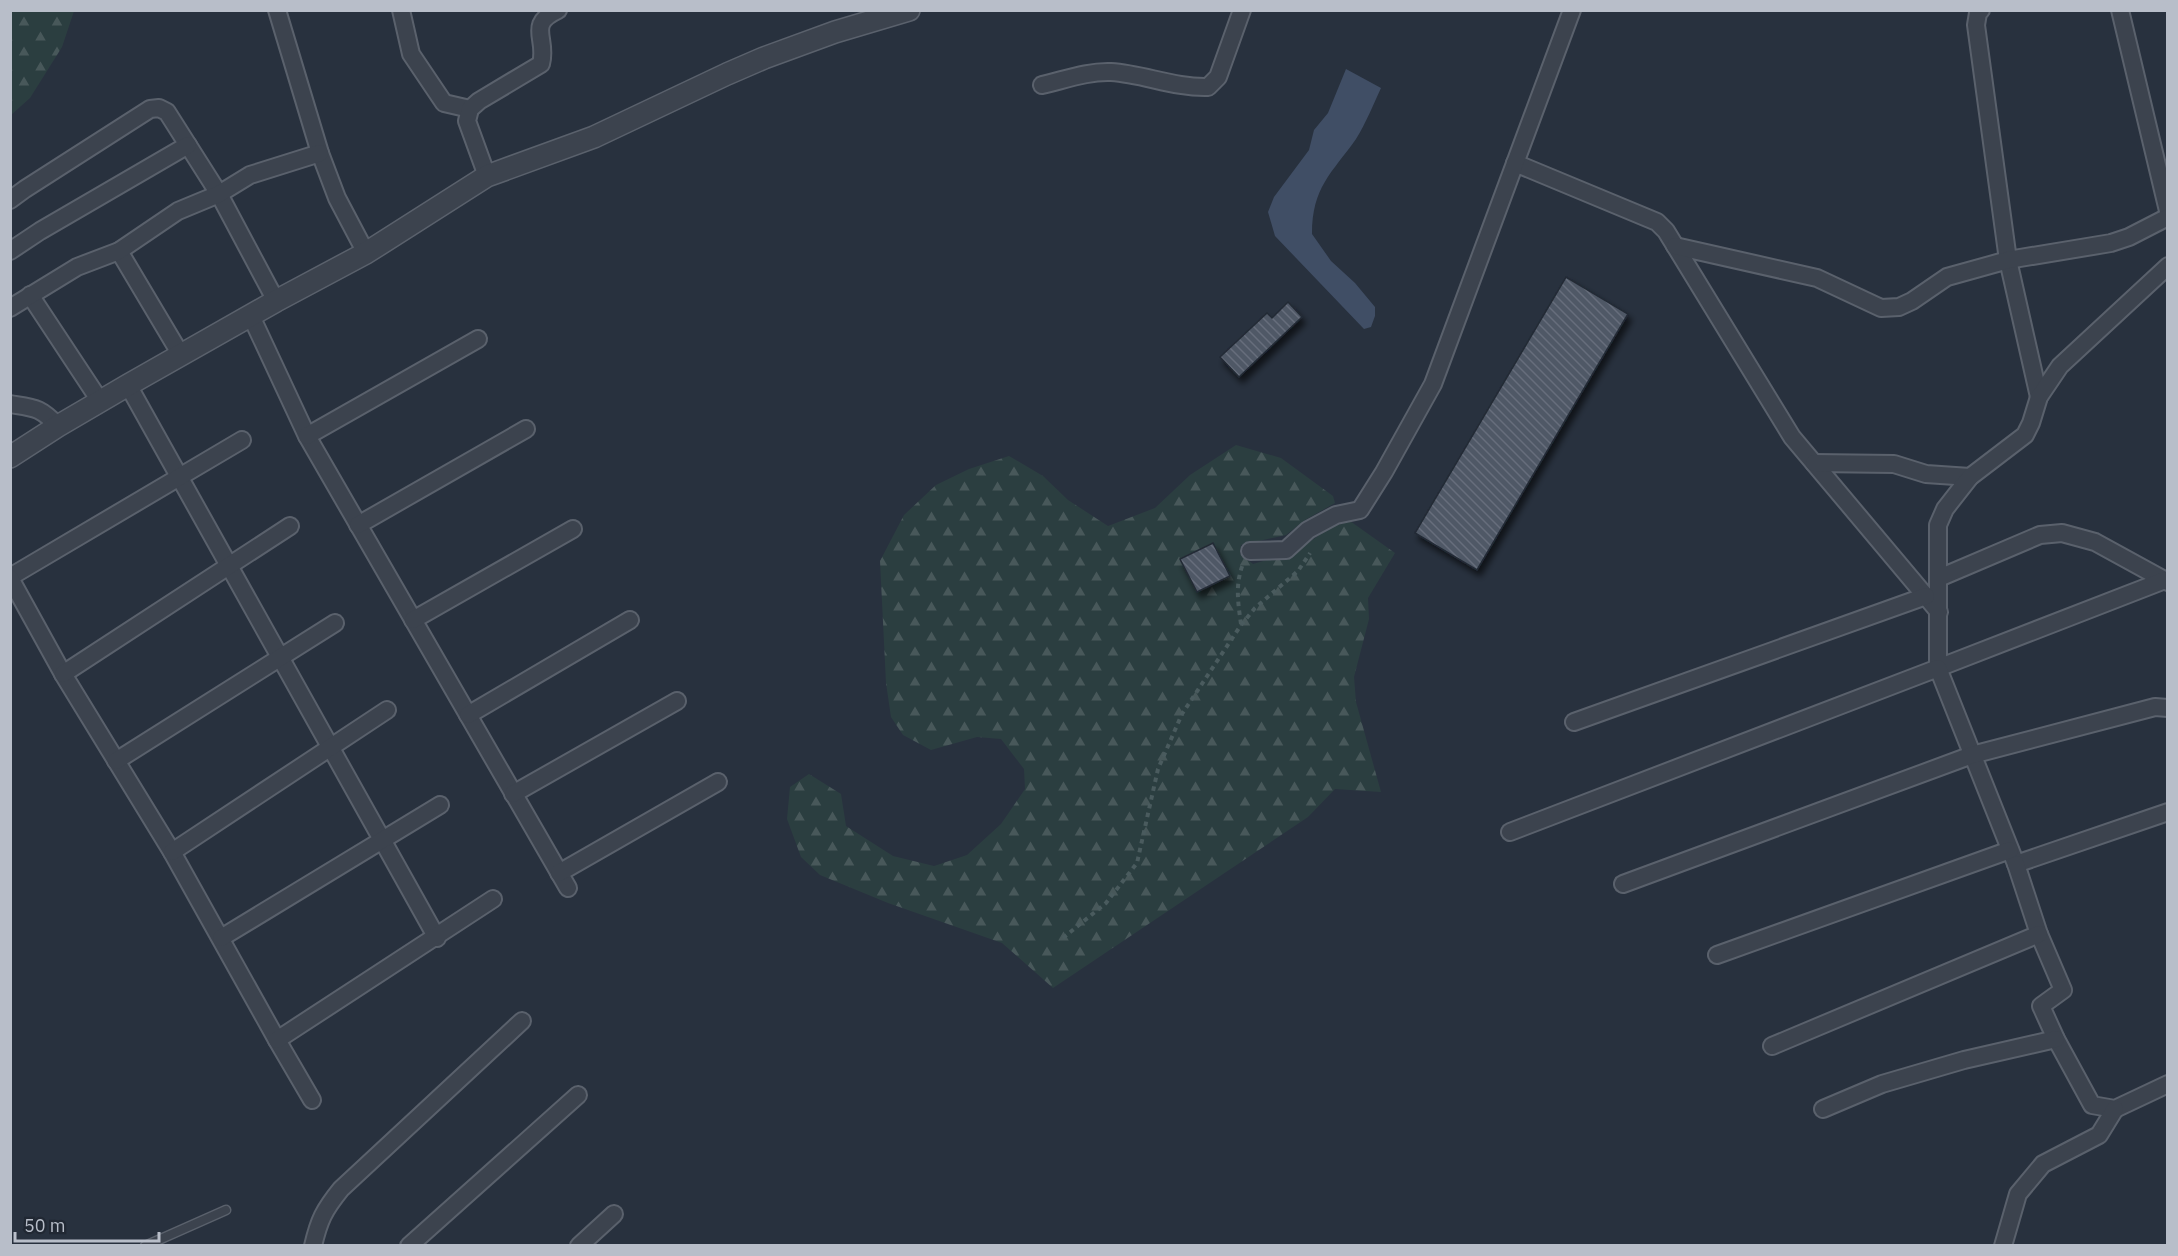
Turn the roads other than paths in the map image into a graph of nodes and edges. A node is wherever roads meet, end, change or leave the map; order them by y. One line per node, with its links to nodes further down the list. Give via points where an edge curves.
1 (277, 10): 12 (street)
2 (401, 10): 10 (street, via 411,54 444,103)
3 (558, 10): 10 (street, via 541,23 541,64)
4 (909, 10): 14 (street, via 764,58 594,137)
5 (1242, 10): 9 (street, via 1218,77 1208,87 1111,72)
6 (1572, 10): 13 (street)
7 (1981, 10): 23 (street, via 1976,25)
8 (2120, 10): 17 (street)
9 (1042, 85)
10 (470, 109): 14 (street, via 467,121)
11 (188, 144): 15 (street); 16 (street, via 167,112 150,109); 20 (street)
12 (320, 153): 15 (street, via 250,175); 22 (street, via 337,198)
13 (1515, 163): 19 (street, via 1647,216 1666,231); 46 (street, via 1433,384 1360,510 1336,515 1308,530 1286,550)
14 (487, 176): 22 (street)
15 (219, 194): 21 (street, via 178,211); 26 (street)
16 (10, 200)
17 (2168, 211)
18 (2168, 217): 23 (street, via 2111,243)
19 (1675, 246): 23 (street, via 1817,278 1881,308 1912,301 1947,277); 40 (street, via 1780,420)
20 (10, 251)
21 (119, 251): 25 (street, via 77,267); 30 (street)
22 (366, 253): 26 (street)
23 (2008, 260): 32 (street)
24 (2168, 266): 32 (street, via 2060,366)
25 (30, 295): 27 (street); 33 (street)
26 (276, 301): 28 (street)
27 (10, 308)
28 (251, 316): 30 (street); 37 (street)
29 (478, 339): 37 (street)
30 (181, 355): 31 (street)
31 (128, 385): 33 (street); 42 (street)
32 (2039, 397): 41 (street, via 2025,435)
33 (100, 401): 35 (street)
34 (10, 404): 35 (street, via 45,412)
35 (58, 426): 39 (street)
36 (526, 429): 43 (street)
37 (307, 436): 43 (street)
38 (242, 440): 42 (street)
39 (10, 457)
40 (1814, 464): 41 (street, via 1893,464 1926,474); 51 (street)
41 (1970, 477): 49 (street, via 1945,509 1938,525)
42 (178, 478): 47 (street); 48 (street)
43 (358, 525): 53 (street)
44 (290, 526): 47 (street)
45 (573, 529): 53 (street)
46 (1250, 551)
47 (228, 566): 56 (street); 58 (street)
48 (10, 577): 58 (street)
49 (1939, 578): 50 (street, via 2040,535 2062,533 2095,542); 52 (street)
50 (2166, 581): 57 (street)
51 (1926, 596): 52 (street); 63 (street)
52 (1939, 612): 57 (street)
53 (413, 620): 62 (street)
54 (630, 620): 62 (street)
55 (335, 623): 56 (street)
56 (279, 658): 64 (street); 66 (street)
57 (1938, 668): 65 (street); 71 (street)
58 (63, 674): 66 (street)
59 (677, 701): 68 (street)
60 (2168, 708): 65 (street, via 2156,707)
61 (387, 710): 64 (street)
62 (468, 715): 68 (street)
63 (1574, 722)
64 (330, 748): 72 (street); 73 (street)
65 (1972, 755): 74 (street); 76 (street)
66 (116, 761): 73 (street)
67 (718, 782): 75 (street)
68 (513, 794): 75 (street)
69 (440, 805): 72 (street)
70 (2168, 812): 74 (street)
71 (1510, 832)
72 (381, 840): 80 (street); 81 (street)
73 (172, 852): 80 (street)
74 (2013, 857): 79 (street); 82 (street)
75 (559, 873): 77 (street)
76 (1623, 884)
77 (568, 888)
78 (493, 900): 81 (street)
79 (2039, 934): 84 (street, via 2063,990 2041,1006); 86 (street)
80 (221, 938): 85 (street)
81 (436, 938): 85 (street)
82 (1717, 955)
83 (522, 1021): 95 (street, via 341,1189 318,1222)
84 (2056, 1039): 90 (street, via 1892,1081); 91 (street, via 2092,1105)
85 (277, 1040): 89 (street)
86 (1772, 1046)
87 (2168, 1083): 91 (street)
88 (578, 1095): 96 (street)
89 (312, 1100)
90 (1823, 1109)
91 (2115, 1109): 98 (street, via 2099,1135 2043,1164 2018,1194)
92 (226, 1210): 94 (lane)
93 (614, 1214): 97 (street)
94 (145, 1245)
95 (313, 1245)
96 (409, 1245)
97 (579, 1245)
98 (2003, 1245)

